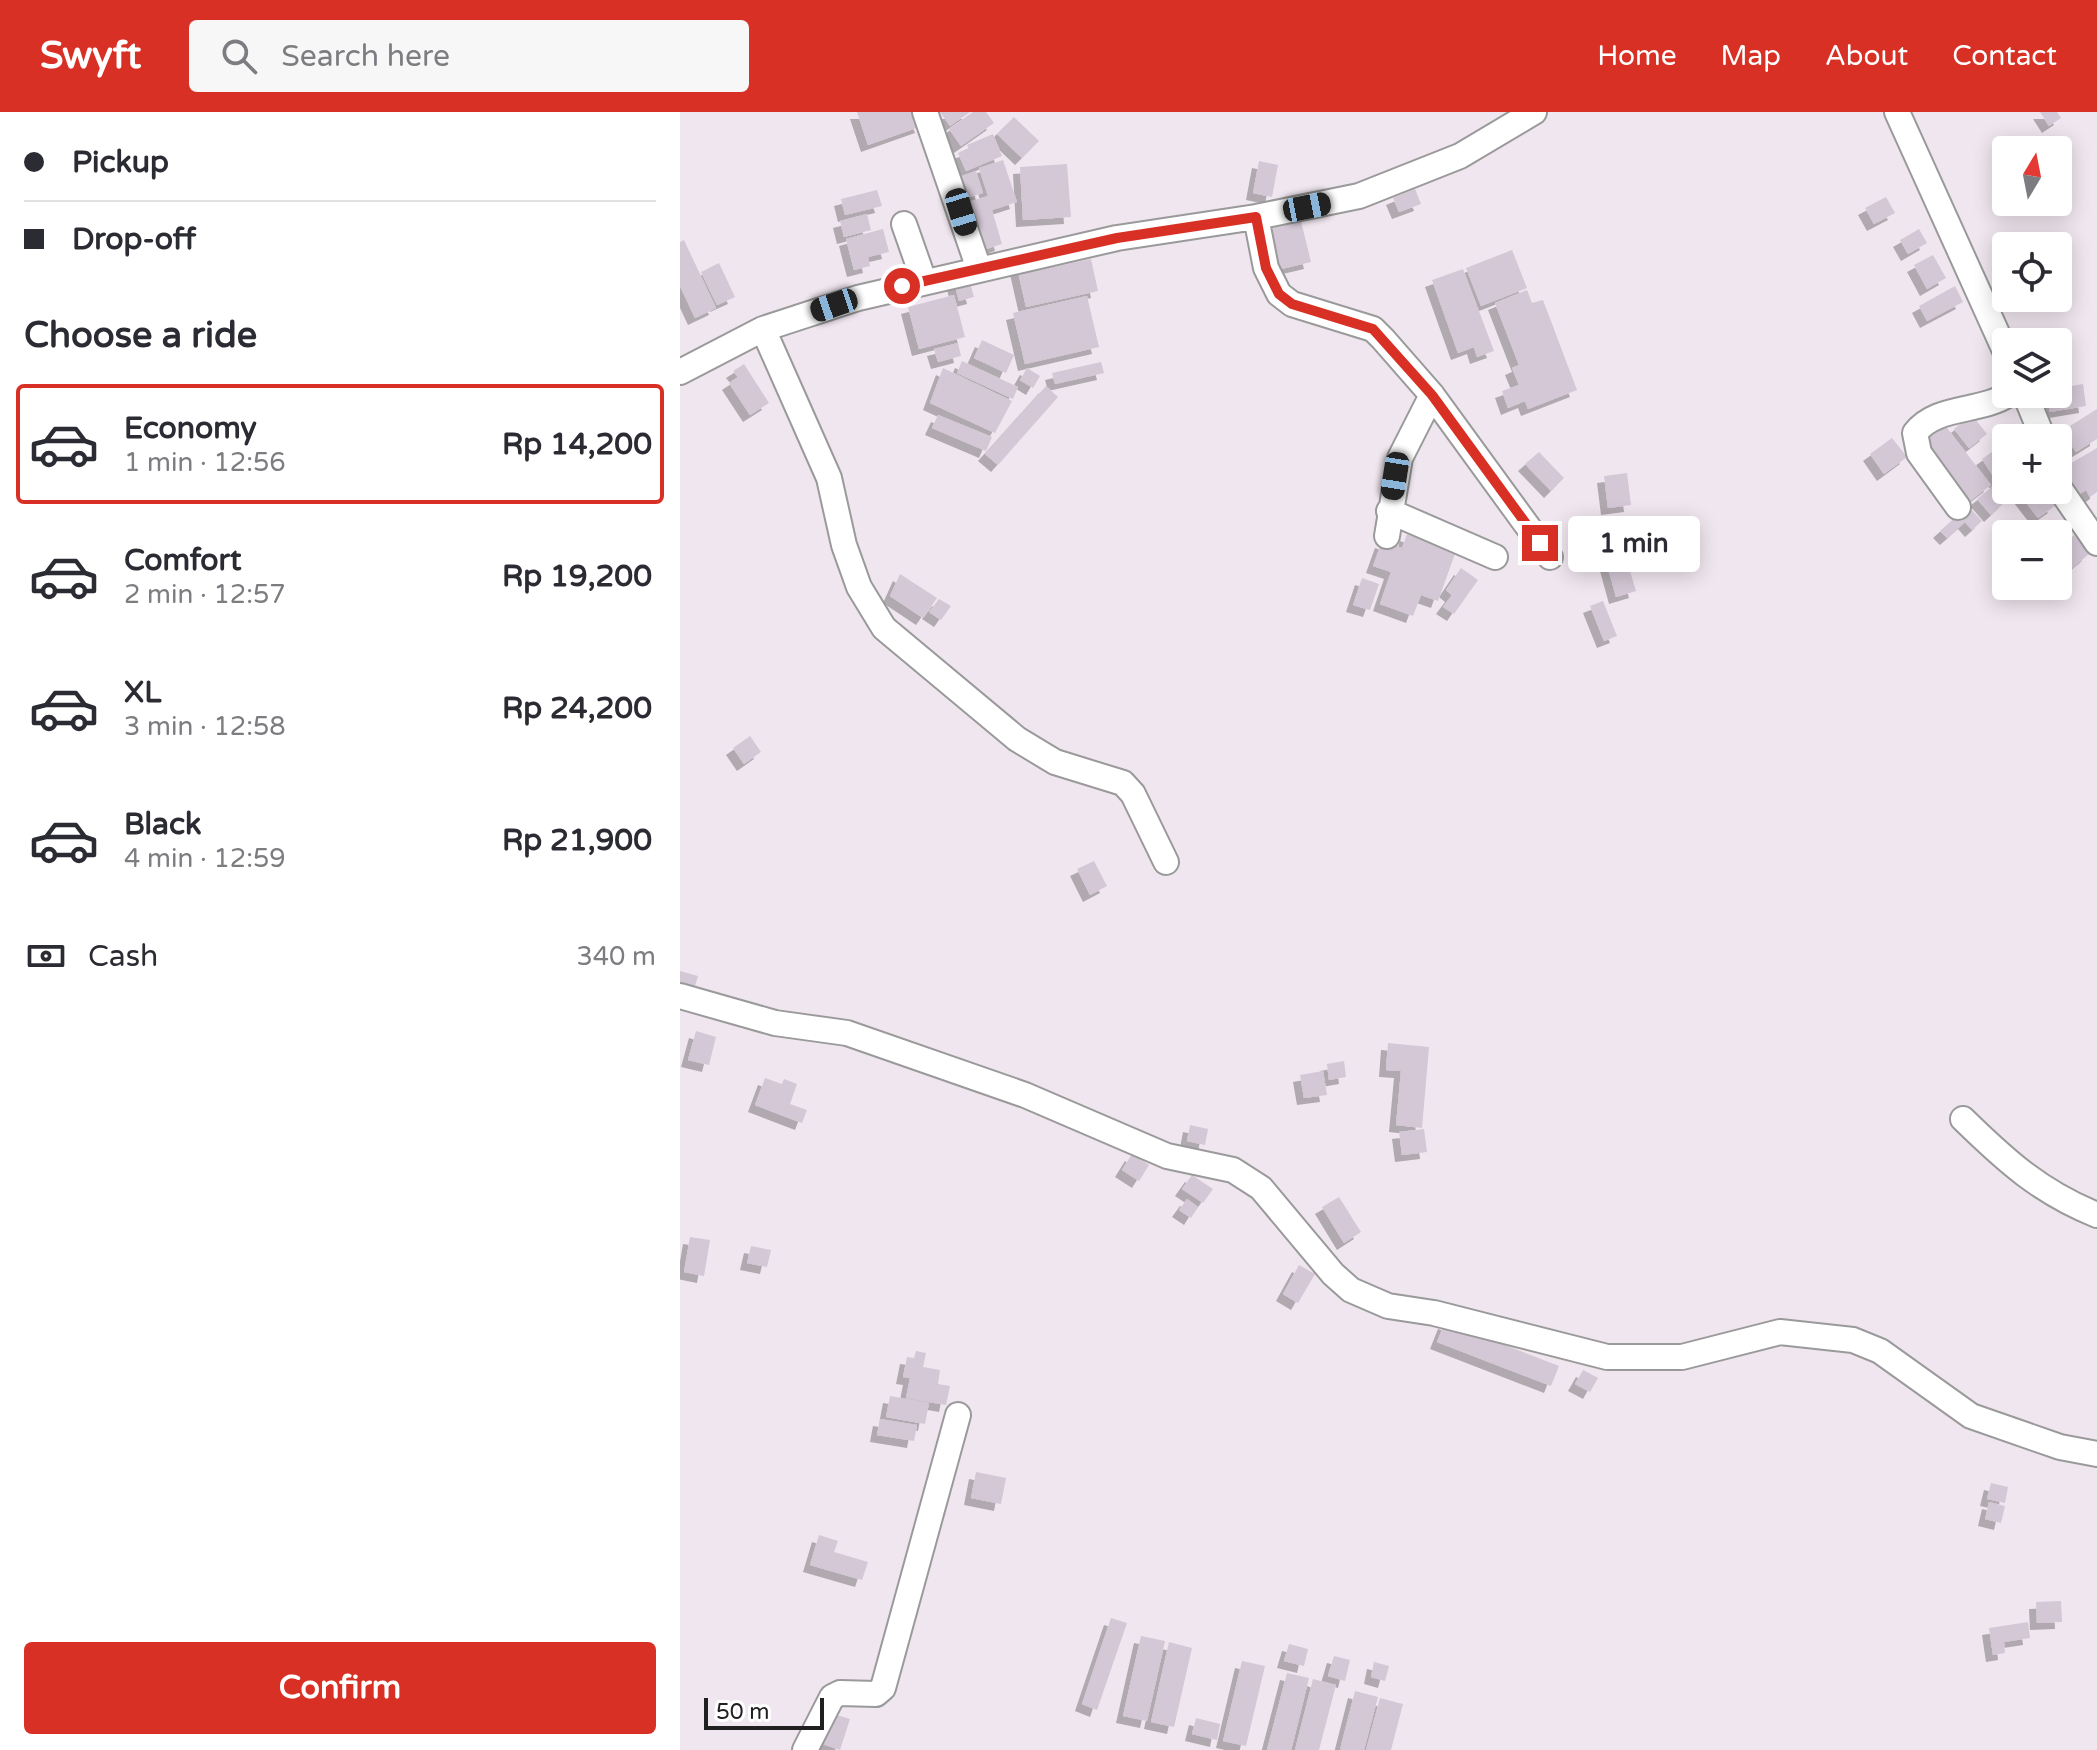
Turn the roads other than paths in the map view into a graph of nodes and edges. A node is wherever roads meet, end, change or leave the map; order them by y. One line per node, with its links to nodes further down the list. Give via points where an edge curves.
1 (925, 112): 6 (street)
2 (1534, 112): 4 (street, via 1460,156 1359,196)
3 (1897, 112): 8 (street)
4 (1256, 217): 6 (street, via 1117,238); 11 (street, via 1266,268 1279,294 1292,304 1373,329)
5 (904, 224): 7 (street)
6 (979, 269): 7 (street)
7 (924, 281): 9 (street)
8 (1995, 328)
9 (763, 329): 10 (street); 20 (street, via 829,478 859,587 884,628 1017,739 1055,762 1123,783)
10 (680, 372)
11 (1432, 395): 15 (street, via 1400,458); 19 (street)
12 (1992, 403): 14 (street, via 1934,417 1915,433 1919,453)
13 (2070, 504): 17 (street)
14 (1958, 507)
15 (1389, 511): 16 (street); 18 (street)
16 (1387, 536)
17 (2097, 543)
18 (1495, 557)
19 (1550, 557)
20 (1166, 862)
21 (680, 996): 25 (street, via 775,1023 847,1033 1054,1107 1167,1156 1233,1170 1261,1188 1351,1290 1388,1306 1607,1357 1682,1357 1780,1332 1853,1340 1880,1351 1971,1416)
22 (1963, 1119): 23 (street, via 2018,1172)
23 (2097, 1215)
24 (958, 1415): 26 (street, via 883,1688 876,1694 832,1697)
25 (2097, 1454)
26 (805, 1750)

